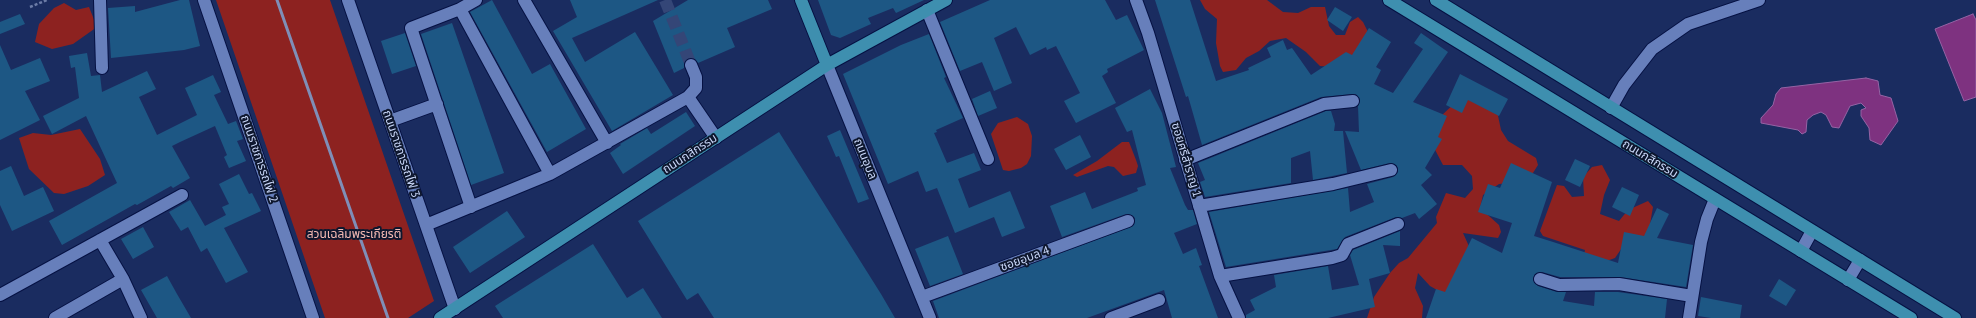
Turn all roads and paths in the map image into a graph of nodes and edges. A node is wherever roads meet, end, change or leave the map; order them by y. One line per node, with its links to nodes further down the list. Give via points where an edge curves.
1 (47, 0): 13 (path)
2 (100, 0): 18 (street)
3 (204, 0): 52 (street, ถนนราชการรถไฟ 2)
4 (348, 0): 23 (street, ถนนราชการรถไฟ 3)
5 (476, 0): 14 (street)
6 (524, 0): 25 (street)
7 (801, 0): 16 (main road, ถนนอุบล)
8 (946, 0): 15 (main road, ถนนกสิกรรม)
9 (1136, 0): 27 (street, ซอยศรีสำราญ 1)
10 (1389, 0): 31 (main road, ถนนกสิกรรม)
11 (1436, 0): 22 (main road, ถนนกสิกรรม)
12 (1759, 0): 22 (street, via 1688,24 1652,49 1624,85)
13 (30, 7)
14 (460, 9): 21 (street, via 411,28); 29 (street)
15 (926, 10): 16 (main road, ถนนกสิกรรม); 26 (street)
16 (827, 65): 24 (main road, ถนนกสิกรรม); 47 (street, ถนนอุบล)
17 (691, 66): 19 (street, via 696,77 696,88)
18 (102, 68)
19 (688, 98): 24 (street); 25 (street)
20 (1353, 101): 27 (street, via 1324,104)
21 (437, 104): 23 (street); 32 (street)
22 (1611, 108): 37 (main road, ถนนกสิกรรม)
23 (390, 121): 36 (street, ถนนราชการรถไฟ 3)
24 (716, 138): 49 (main road, ถนนกสิกรรม)
25 (607, 143): 29 (street)
26 (988, 159)
27 (1185, 160): 33 (street, ซอยศรีสำราญ 1)
28 (1391, 170): 33 (street, via 1333,184)
29 (550, 174): 32 (street)
30 (182, 195): 38 (street)
31 (1715, 199): 39 (main road, ถนนกสิกรรม); 46 (street, via 1701,242)
32 (471, 206): 36 (street)
33 (1199, 206): 41 (street, ซอยศรีสำราญ 1)
34 (1128, 221): 47 (street, ซอยอุบล 4)
35 (1398, 224): 41 (street, via 1348,244 1342,255 1332,258)
36 (426, 225): 49 (street, ถนนราชการรถไฟ 3)
37 (1812, 231): 39 (street); 40 (main road, ถนนกสิกรรม)
38 (100, 240): 42 (street); 45 (street)
39 (1801, 251): 44 (main road, ถนนกสิกรรม)
40 (1860, 260): 44 (street); 59 (main road, ถนนกสิกรรม)
41 (1220, 276): 56 (street, ซอยศรีสำราญ 1)
42 (123, 279): 50 (street); 51 (street)
43 (1540, 279): 46 (street, via 1559,285 1619,284)
44 (1848, 280): 58 (main road, ถนนกสิกรรม)
45 (0, 295)
46 (1692, 296): 57 (street)
47 (922, 297): 54 (street, ถนนอุบล)
48 (1159, 300): 55 (street)
49 (455, 309): 53 (main road, ถนนกสิกรรม)
50 (55, 318)
51 (141, 318)
52 (314, 318)
53 (440, 318)
54 (930, 318)
55 (1111, 318)
56 (1239, 318)
57 (1689, 318)
58 (1911, 318)
59 (1955, 318)

